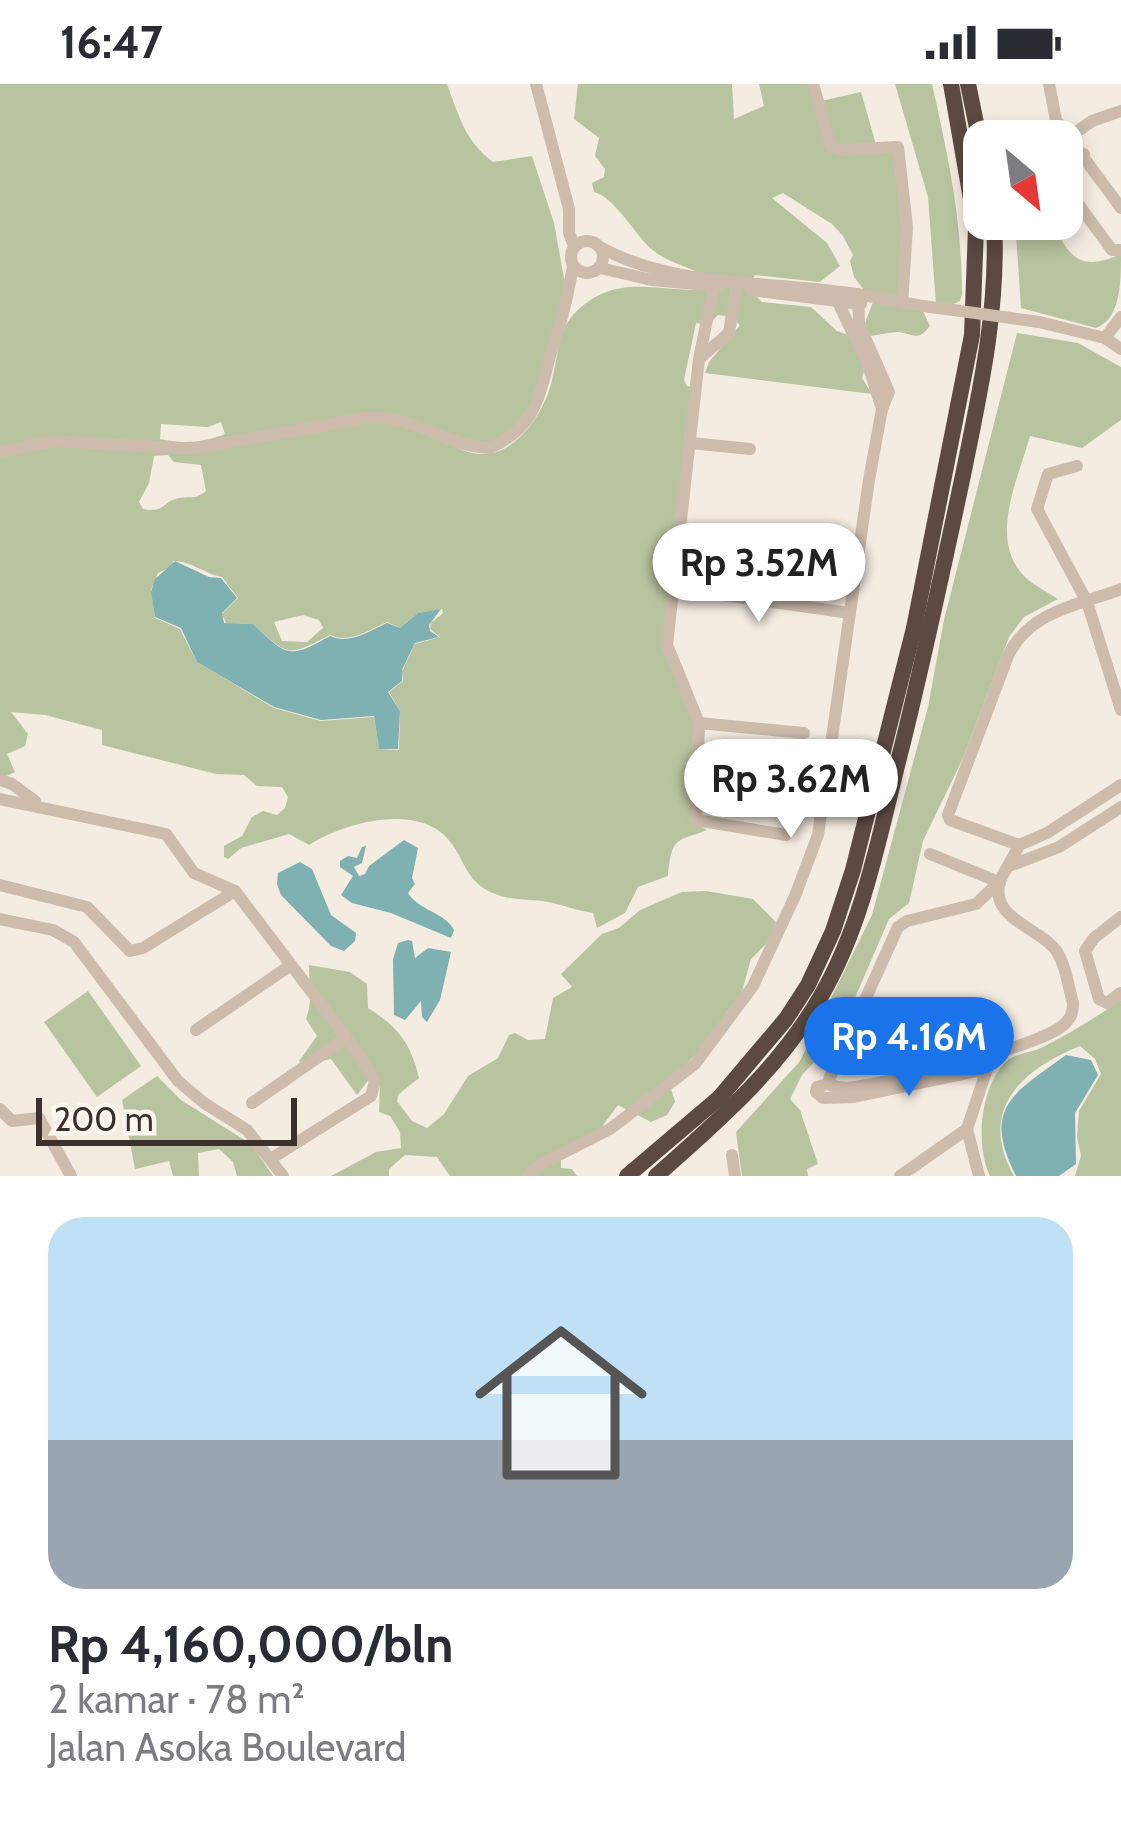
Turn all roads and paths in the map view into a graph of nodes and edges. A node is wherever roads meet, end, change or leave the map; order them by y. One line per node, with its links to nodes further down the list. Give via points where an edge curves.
1 (536, 84): 14 (street, via 569,209)
2 (813, 84): 23 (street, via 831,146 899,151 907,227)
3 (968, 84): 7 (highway)
4 (1048, 84): 8 (street)
5 (951, 89): 69 (highway, via 976,228 972,335 914,628 853,869 833,931 786,1019 720,1097)
6 (1121, 110): 9 (street)
7 (975, 120)
8 (1056, 120)
9 (1083, 127)
10 (1084, 154): 11 (street)
11 (1121, 208)
12 (1083, 210): 15 (street, via 1114,252)
13 (995, 240): 70 (highway, via 990,345 926,652 851,931 787,1048)
14 (587, 244): 16 (street, via 570,256); 17 (street, via 602,259); 21 (street, via 675,274)
15 (1121, 250)
16 (573, 266): 17 (street); 20 (street)
17 (596, 270): 18 (street); 20 (street)
18 (714, 286): 19 (street); 27 (street)
19 (736, 288): 21 (street); 27 (street, via 729,333)
20 (569, 296): 31 (street, via 540,400 490,448 392,417 191,448 55,441)
21 (836, 297): 22 (street); 28 (street)
22 (858, 299): 23 (street); 28 (street, via 864,339 889,392)
23 (902, 304): 25 (street, bridge)
24 (1121, 317): 25 (street)
25 (1105, 338): 26 (street)
26 (1121, 349)
27 (699, 359): 29 (street)
28 (881, 409): 36 (street)
29 (691, 443): 30 (street); 33 (street)
30 (750, 449)
31 (0, 452)
32 (1077, 466): 35 (street, via 1048,474 1037,509)
33 (674, 588): 36 (street); 38 (street, via 667,645)
34 (1121, 589): 35 (street)
35 (1087, 602): 37 (street); 46 (street, via 1018,634 948,815)
36 (850, 613): 68 (street, via 818,835 753,986 672,1084)
37 (1121, 710)
38 (699, 723): 39 (street); 45 (street, via 695,820)
39 (805, 733)
40 (0, 781): 43 (street)
41 (1121, 785): 46 (street)
42 (0, 799): 43 (street)
43 (41, 805): 51 (street, via 166,834 194,873)
44 (1121, 807): 48 (street, via 1059,847)
45 (786, 835)
46 (1019, 845): 48 (street)
47 (930, 854): 49 (street)
48 (1012, 865): 49 (street)
49 (999, 882): 58 (street, via 1007,913 1058,953 1074,1010 1047,1035); 60 (street, via 976,904 898,927)
50 (0, 884): 51 (street, via 87,907 130,951)
51 (235, 891): 54 (street)
52 (1121, 917): 55 (street, via 1085,951 1099,999)
53 (0, 919): 65 (street, via 74,943 178,1081)
54 (291, 965): 56 (street); 57 (street)
55 (1121, 993)
56 (196, 1030)
57 (346, 1038): 61 (street); 65 (street, via 371,1072 371,1096)
58 (992, 1053): 59 (street); 60 (street, via 854,1088)
59 (987, 1069): 60 (street, via 842,1099 818,1096 817,1087); 63 (street)
60 (827, 1084)
61 (252, 1103)
62 (0, 1109): 66 (street, via 10,1120 40,1118)
63 (968, 1129): 72 (street); 73 (street)
64 (732, 1155): 71 (street)
65 (272, 1158): 67 (street)
66 (70, 1176)
67 (283, 1176)
68 (528, 1176)
69 (627, 1176)
70 (656, 1176)
71 (735, 1176)
72 (900, 1176)
73 (980, 1176)

